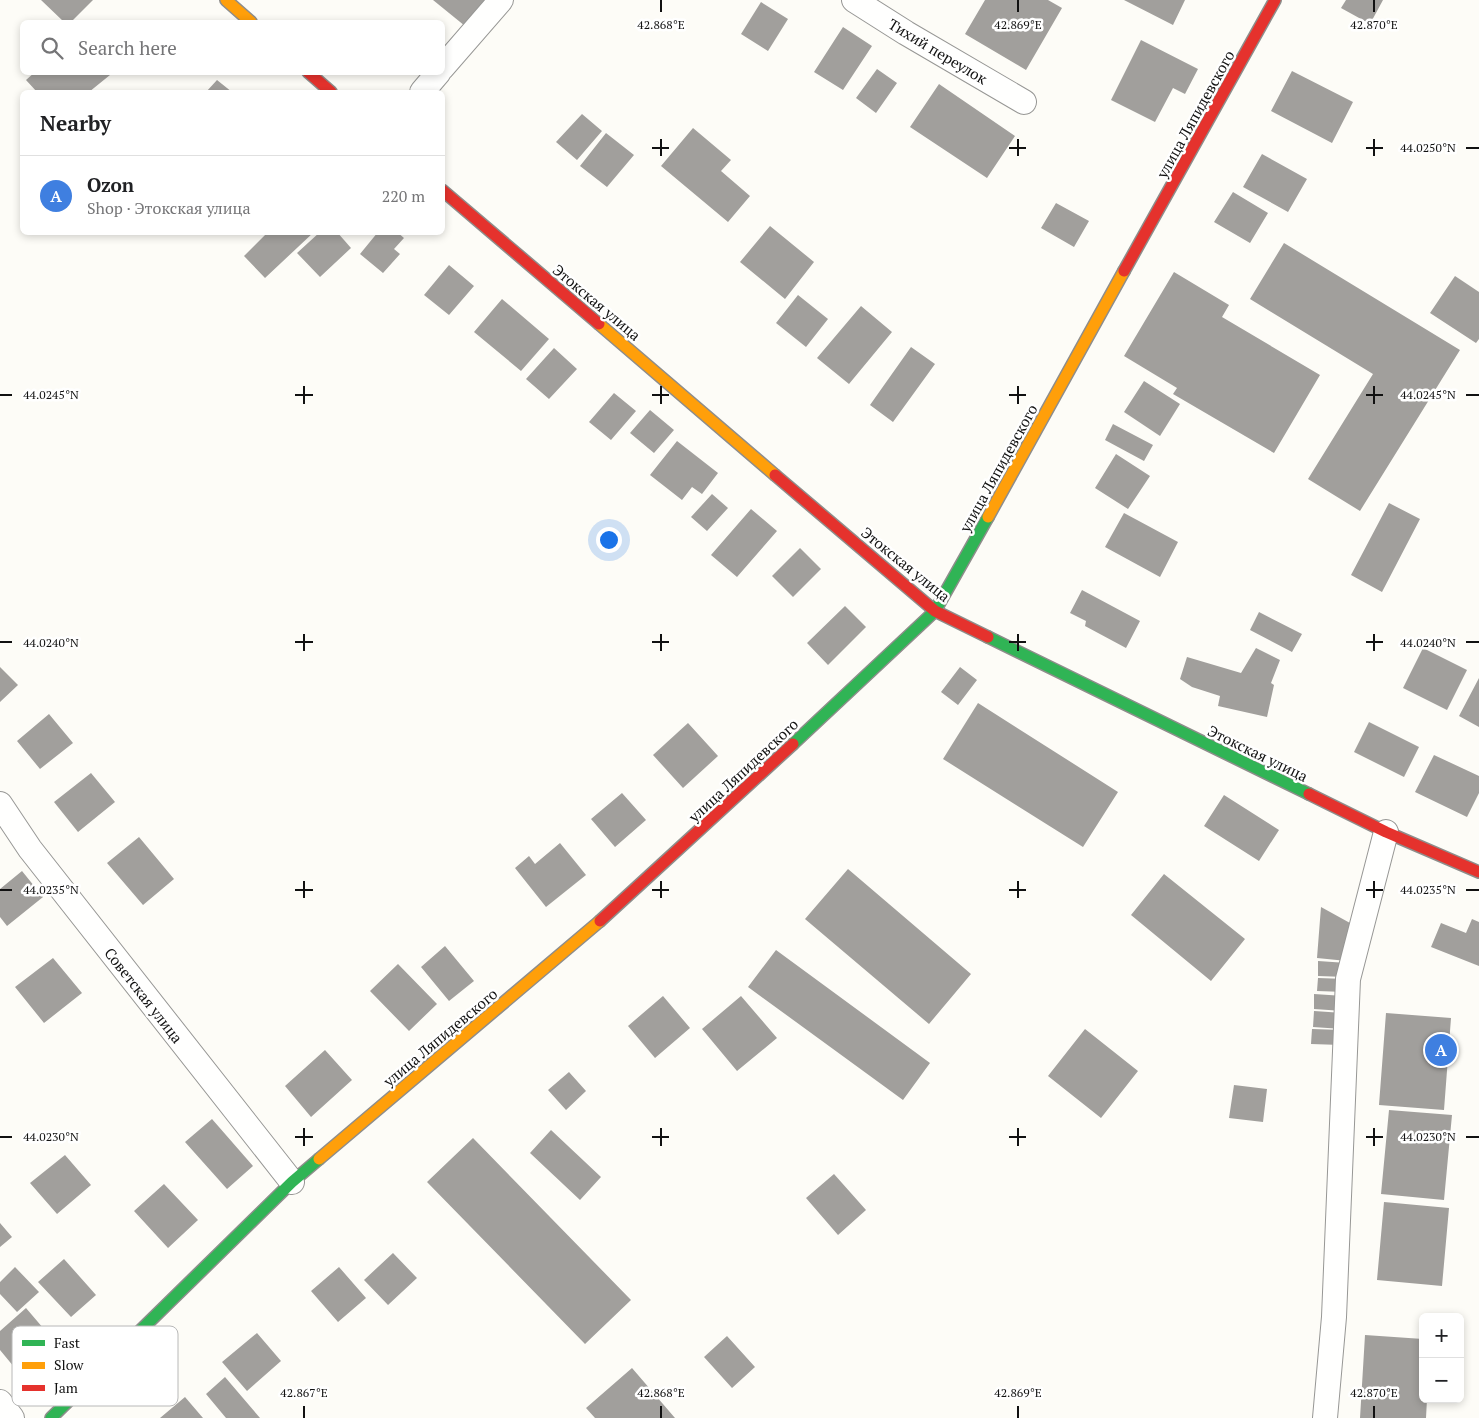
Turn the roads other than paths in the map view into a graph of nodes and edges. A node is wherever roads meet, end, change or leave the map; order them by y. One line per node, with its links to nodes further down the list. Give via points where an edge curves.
1 (226, 0): 5 (main road)
2 (502, 0): 6 (street)
3 (854, 0): 11 (street, Тихий переулок)
4 (1275, 0): 13 (main road, улица Ляпидевского)
5 (249, 20)
6 (445, 65)
7 (311, 75): 9 (main road)
8 (436, 75): 10 (street)
9 (328, 90)
10 (424, 90)
11 (1024, 102)
12 (445, 193): 13 (main road, Этокская улица)
13 (936, 611): 15 (main road, Этокская улица); 17 (main road, улица Ляпидевского, via 618,906)
14 (0, 804): 17 (street, Советская улица, via 30,850)
15 (1386, 832): 16 (main road, Этокская улица); 23 (street, via 1348,978 1334,1317)
16 (1479, 872)
17 (292, 1182): 18 (main road, улица Ляпидевского)
18 (146, 1326)
19 (0, 1402): 21 (street)
20 (64, 1406): 22 (main road, улица Ляпидевского)
21 (12, 1418)
22 (52, 1418)
23 (1325, 1418)

